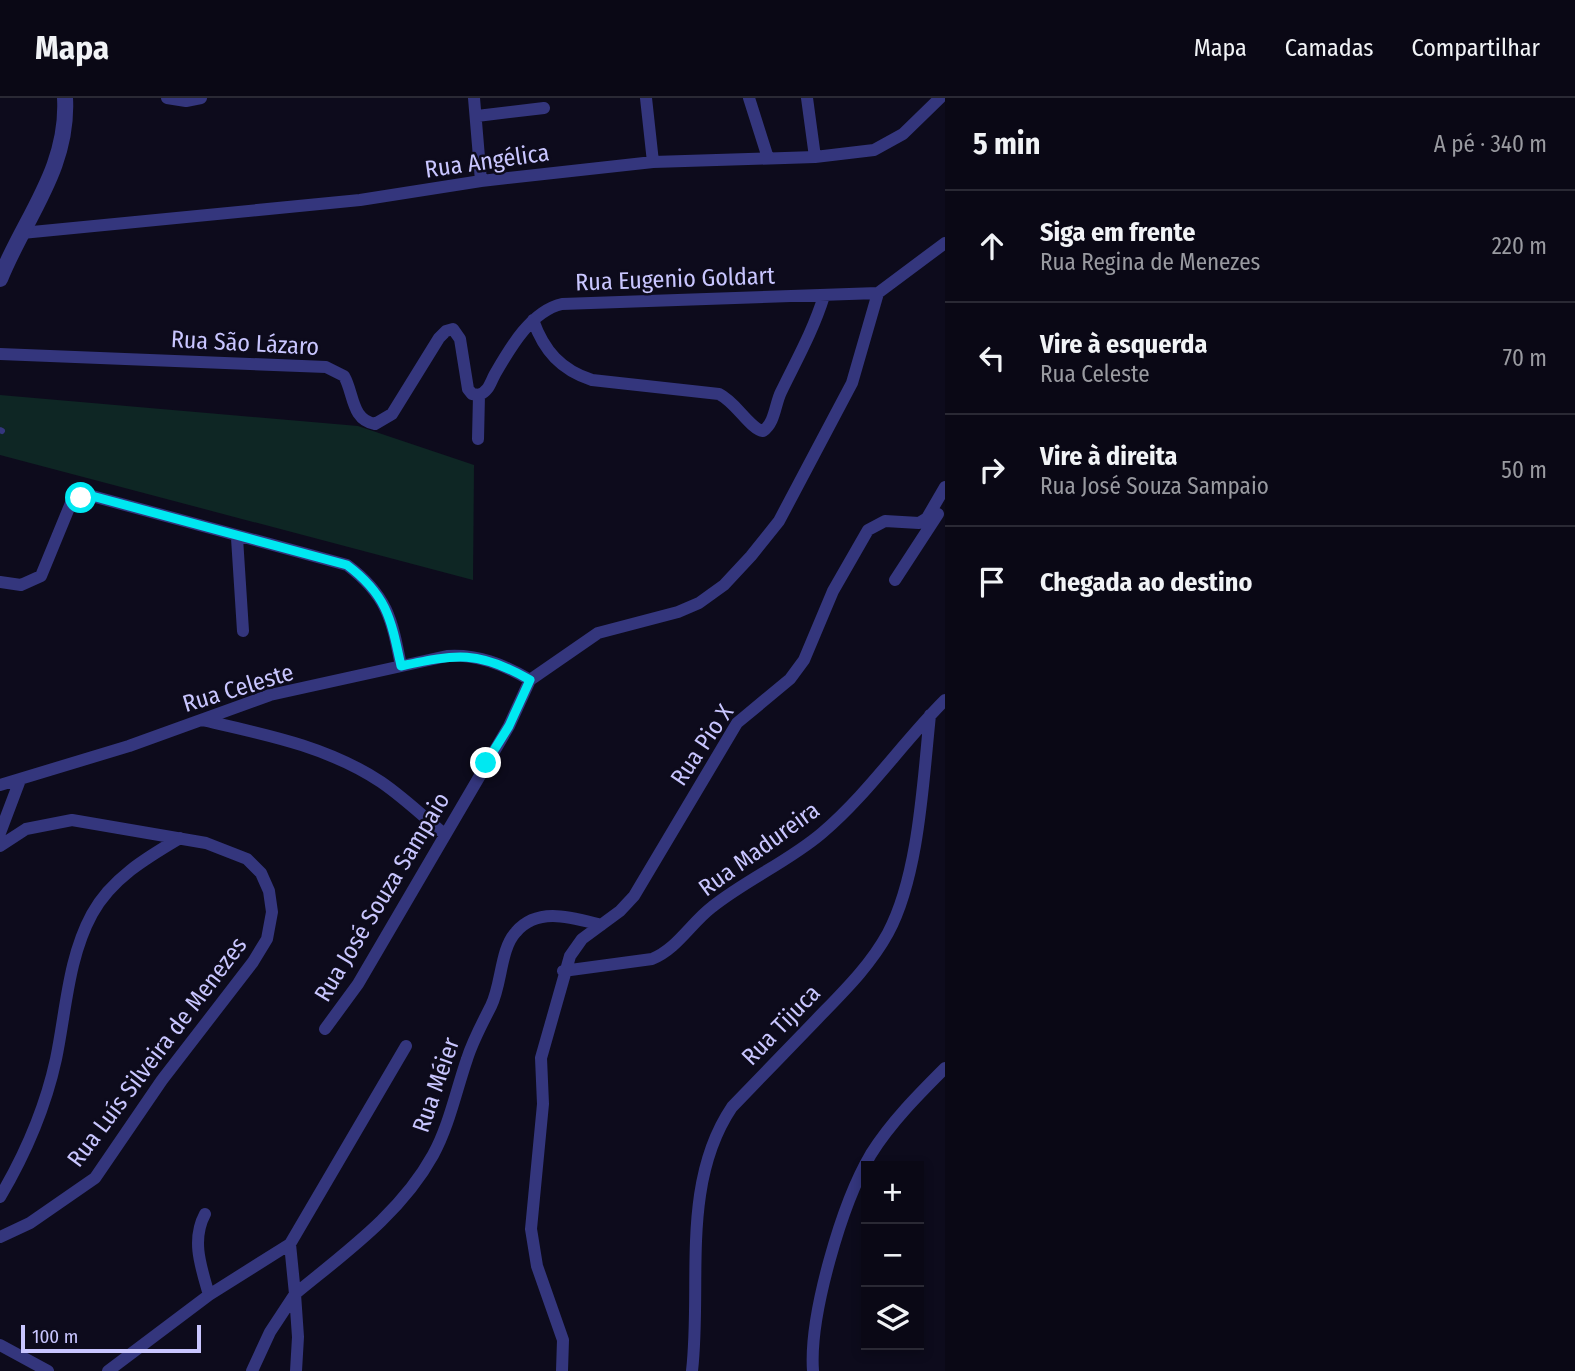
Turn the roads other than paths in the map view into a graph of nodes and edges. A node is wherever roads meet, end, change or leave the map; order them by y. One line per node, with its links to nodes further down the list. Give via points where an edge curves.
1 (65, 98): 15 (street, via 62,150)
2 (167, 98): 3 (street, via 186,102)
3 (201, 98)
4 (474, 98): 10 (street)
5 (646, 98): 13 (street)
6 (749, 98): 12 (street)
7 (807, 98): 11 (street)
8 (940, 98): 11 (street, Rua Angélica, via 890,144)
9 (544, 108): 10 (street)
10 (477, 116): 14 (street)
11 (815, 157): 12 (street, Rua Angélica)
12 (768, 158): 13 (street, Rua Angélica)
13 (653, 162): 14 (street, Rua Angélica)
14 (481, 181): 15 (street, Rua Angélica, via 360,200)
15 (22, 233): 17 (street)
16 (945, 243): 18 (street)
17 (1, 276)
18 (878, 293): 19 (street, Rua Eugenio Goldart); 30 (street, via 852,383 779,521 751,556 699,603 598,634)
19 (824, 296): 20 (street, Rua Eugenio Goldart, via 562,304); 20 (street, via 809,341 763,430 756,429 732,400 719,394 574,374 562,368 546,348)
20 (533, 320): 22 (street, Rua Eugenio Goldart, via 486,393)
21 (0, 354): 22 (street, Rua São Lázaro, via 326,367 344,376 358,415 374,425 392,415 439,338 453,329 460,339 468,389)
22 (479, 396): 23 (street, Rua São Lázaro)
23 (478, 439)
24 (943, 490): 26 (street, via 937,516); 40 (street, Rua Pio X, via 927,518 919,523 886,520 868,530 833,591 804,660 790,678 737,723 634,896)
25 (237, 538): 27 (street, via 92,496 81,498 65,513 41,576 22,585); 28 (street); 29 (street, via 347,565 369,581 392,621)
26 (895, 580)
27 (0, 582)
28 (243, 631)
29 (401, 666): 30 (street, Rua Celeste, via 468,655); 33 (street, Rua Celeste, via 270,695)
30 (530, 680): 37 (street, Rua José Souza Sampaio, via 509,726)
31 (945, 700): 32 (street, Rua Madureira)
32 (930, 715): 41 (street, Rua Madureira, via 823,832 789,859 711,907 663,955); 57 (street, Rua Tijuca, via 907,878 888,933 862,972 719,1126 696,1223)
33 (202, 720): 34 (street, Rua Celeste); 37 (street, via 279,737 352,765 381,782)
34 (20, 780): 35 (street, Rua Celeste); 36 (street)
35 (0, 785)
36 (0, 833)
37 (444, 834): 42 (street, Rua José Souza Sampaio, via 358,984)
38 (180, 838): 39 (street, Rua Luís Silveira de Menezes, via 72,820 26,829); 45 (street, via 138,863 93,912 70,975 47,1095 25,1152); 47 (street, Rua Luís Silveira de Menezes, via 247,859 261,873 272,912 267,939 95,1178 30,1223)
39 (0, 846)
40 (601, 925): 41 (street, via 582,939); 49 (street, Rua Méier, via 560,915 539,918 515,932 507,946 498,992 475,1037 434,1153 383,1221)
41 (564, 971): 56 (street, via 541,1058 543,1104 531,1229 537,1266 562,1332)
42 (325, 1029)
43 (407, 1046): 48 (street)
44 (945, 1068): 58 (street, via 888,1130 857,1184 831,1261 816,1330)
45 (0, 1197)
46 (205, 1214): 50 (street, via 197,1248)
47 (0, 1237)
48 (290, 1244): 49 (street); 50 (street)
49 (295, 1294): 54 (street, Rua Méier, via 270,1332); 55 (street)
50 (209, 1295): 53 (street)
51 (0, 1345): 52 (street)
52 (48, 1371)
53 (108, 1371)
54 (253, 1371)
55 (296, 1371)
56 (562, 1371)
57 (692, 1371)
58 (813, 1371)

